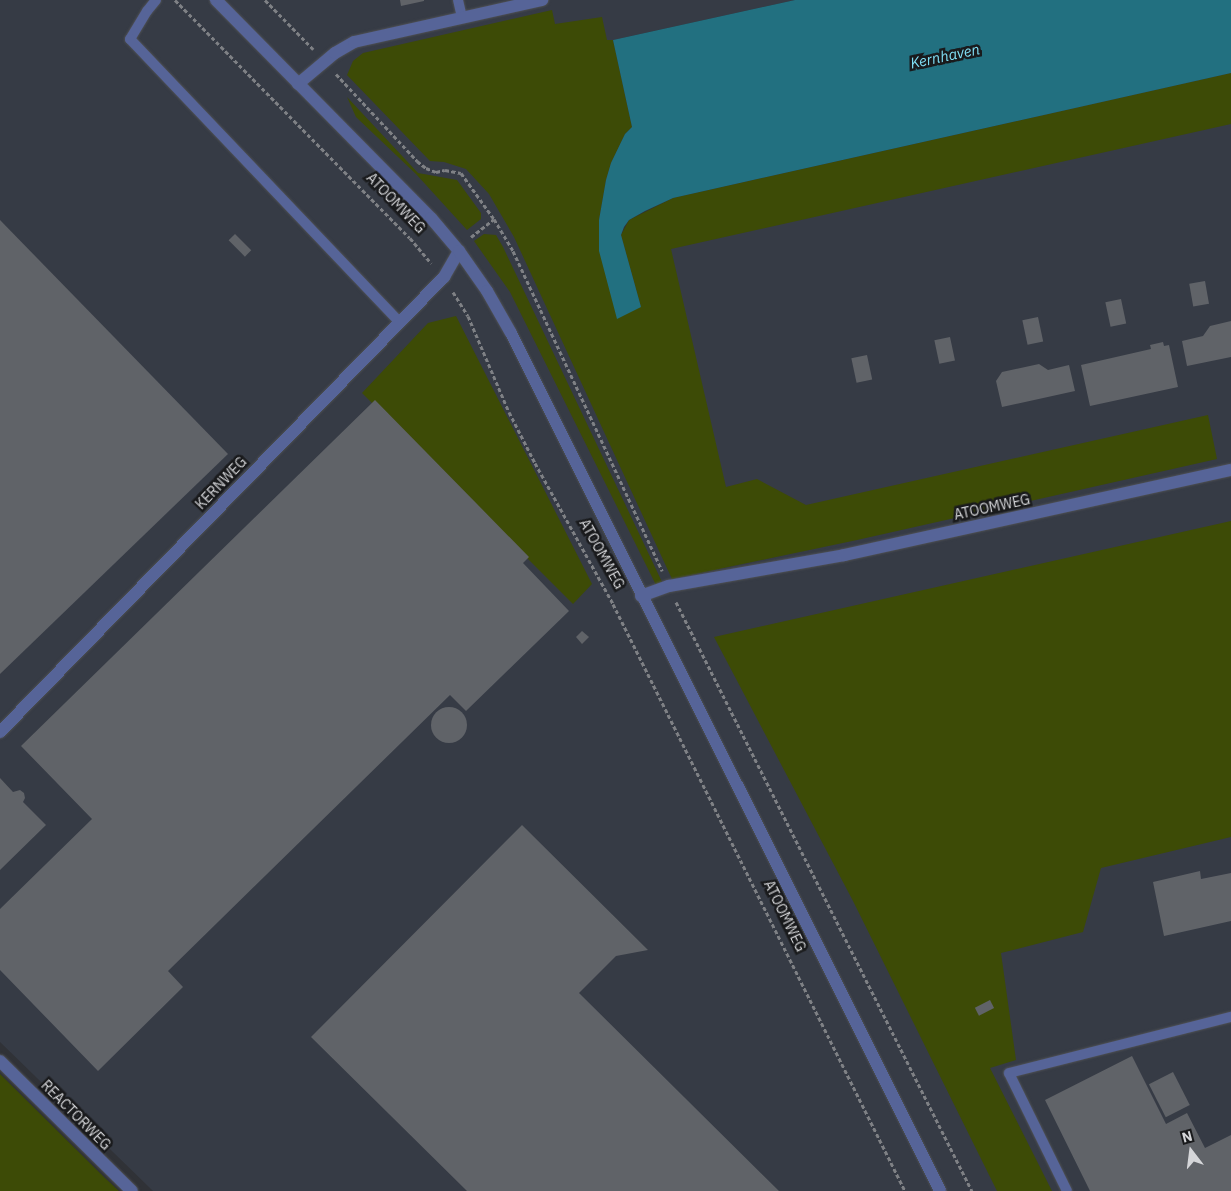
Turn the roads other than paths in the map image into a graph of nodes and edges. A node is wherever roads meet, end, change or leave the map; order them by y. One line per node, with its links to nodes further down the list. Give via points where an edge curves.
1 (156, 0): 8 (lane, via 130,39)
2 (216, 0): 6 (street, ATOOMWEG)
3 (458, 0): 5 (lane)
4 (542, 0): 5 (street)
5 (462, 18): 6 (street, via 354,42 335,53)
6 (298, 84): 7 (street, ATOOMWEG, via 431,218)
7 (459, 251): 8 (street, KERNWEG, via 444,277); 10 (street, ATOOMWEG, via 511,333)
8 (399, 321): 11 (street, KERNWEG)
9 (1231, 470): 10 (street, ATOOMWEG, via 844,554 669,586)
10 (641, 596): 15 (street, ATOOMWEG)
11 (0, 732)
12 (1231, 1017): 16 (lane, via 1009,1073)
13 (0, 1061): 14 (street, REACTORWEG)
14 (132, 1191)
15 (940, 1191)
16 (1067, 1191)

